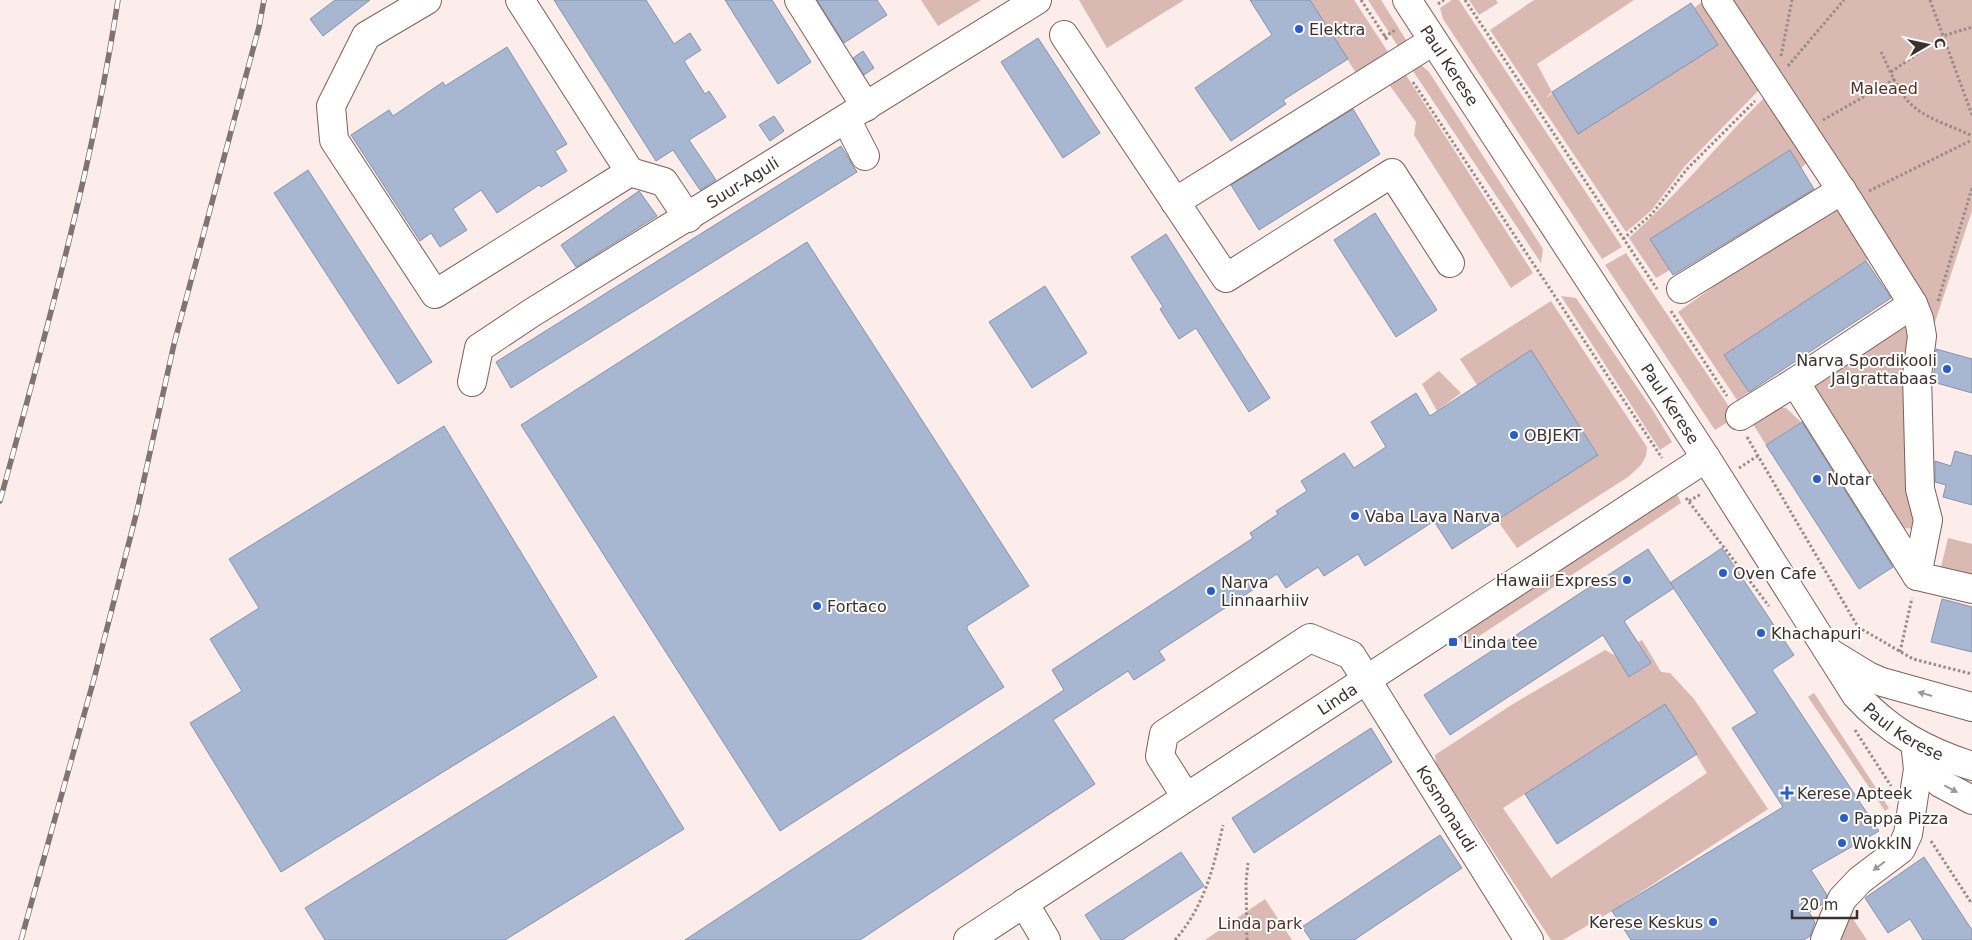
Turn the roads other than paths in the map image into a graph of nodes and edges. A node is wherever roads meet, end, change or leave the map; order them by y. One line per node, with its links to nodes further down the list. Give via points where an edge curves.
1 (427, 0): 11 (main road, via 366,36 331,106 334,140 435,294)
2 (520, 0): 11 (main road)
3 (799, 0): 9 (main road)
4 (1037, 0): 9 (main road, Suur-Aguli)
5 (1406, 0): 8 (main road, Paul Kerese)
6 (1716, 0): 12 (main road, via 1774,82)
7 (1064, 35): 13 (main road)
8 (1433, 41): 13 (main road); 21 (main road, Paul Kerese)
9 (856, 113): 10 (main road); 14 (main road, Suur-Aguli)
10 (865, 156)
11 (630, 172): 14 (main road, via 664,182)
12 (1845, 195): 16 (main road); 17 (main road)
13 (1175, 202): 15 (main road, via 1226,278 1392,173)
14 (688, 218): 18 (main road, Suur-Aguli, via 479,348)
15 (1450, 263)
16 (1670, 296)
17 (1913, 304): 19 (main road); 22 (main road, via 1922,341 1917,375 1920,489 1928,520)
18 (472, 382)
19 (1795, 382): 20 (main road); 22 (main road)
20 (1740, 416)
21 (1706, 458): 24 (main road, Paul Kerese); 25 (main road, Linda)
22 (1917, 576): 23 (main road)
23 (1972, 589)
24 (1831, 653): 26 (main road, one-way to 24, via 1882,682); 27 (main road, Paul Kerese, via 1842,675 1872,713)
25 (1366, 678): 29 (main road, Linda); 29 (main road, Kosmonaudi, via 1351,655 1310,638 1164,734 1160,756); 34 (main road, Kosmonaudi)
26 (1972, 707)
27 (1915, 742): 28 (main road, Paul Kerese, via 1938,755); 30 (main road, one-way to 30, via 1940,783); 35 (main road, one-way to 35, via 1918,769 1908,834 1901,849 1860,880 1842,899)
28 (1972, 766)
29 (1186, 797): 31 (main road, Linda)
30 (1972, 800)
31 (1024, 903): 32 (main road, Linda); 33 (main road)
32 (968, 940)
33 (1046, 940)
34 (1529, 940)
35 (1825, 940)

